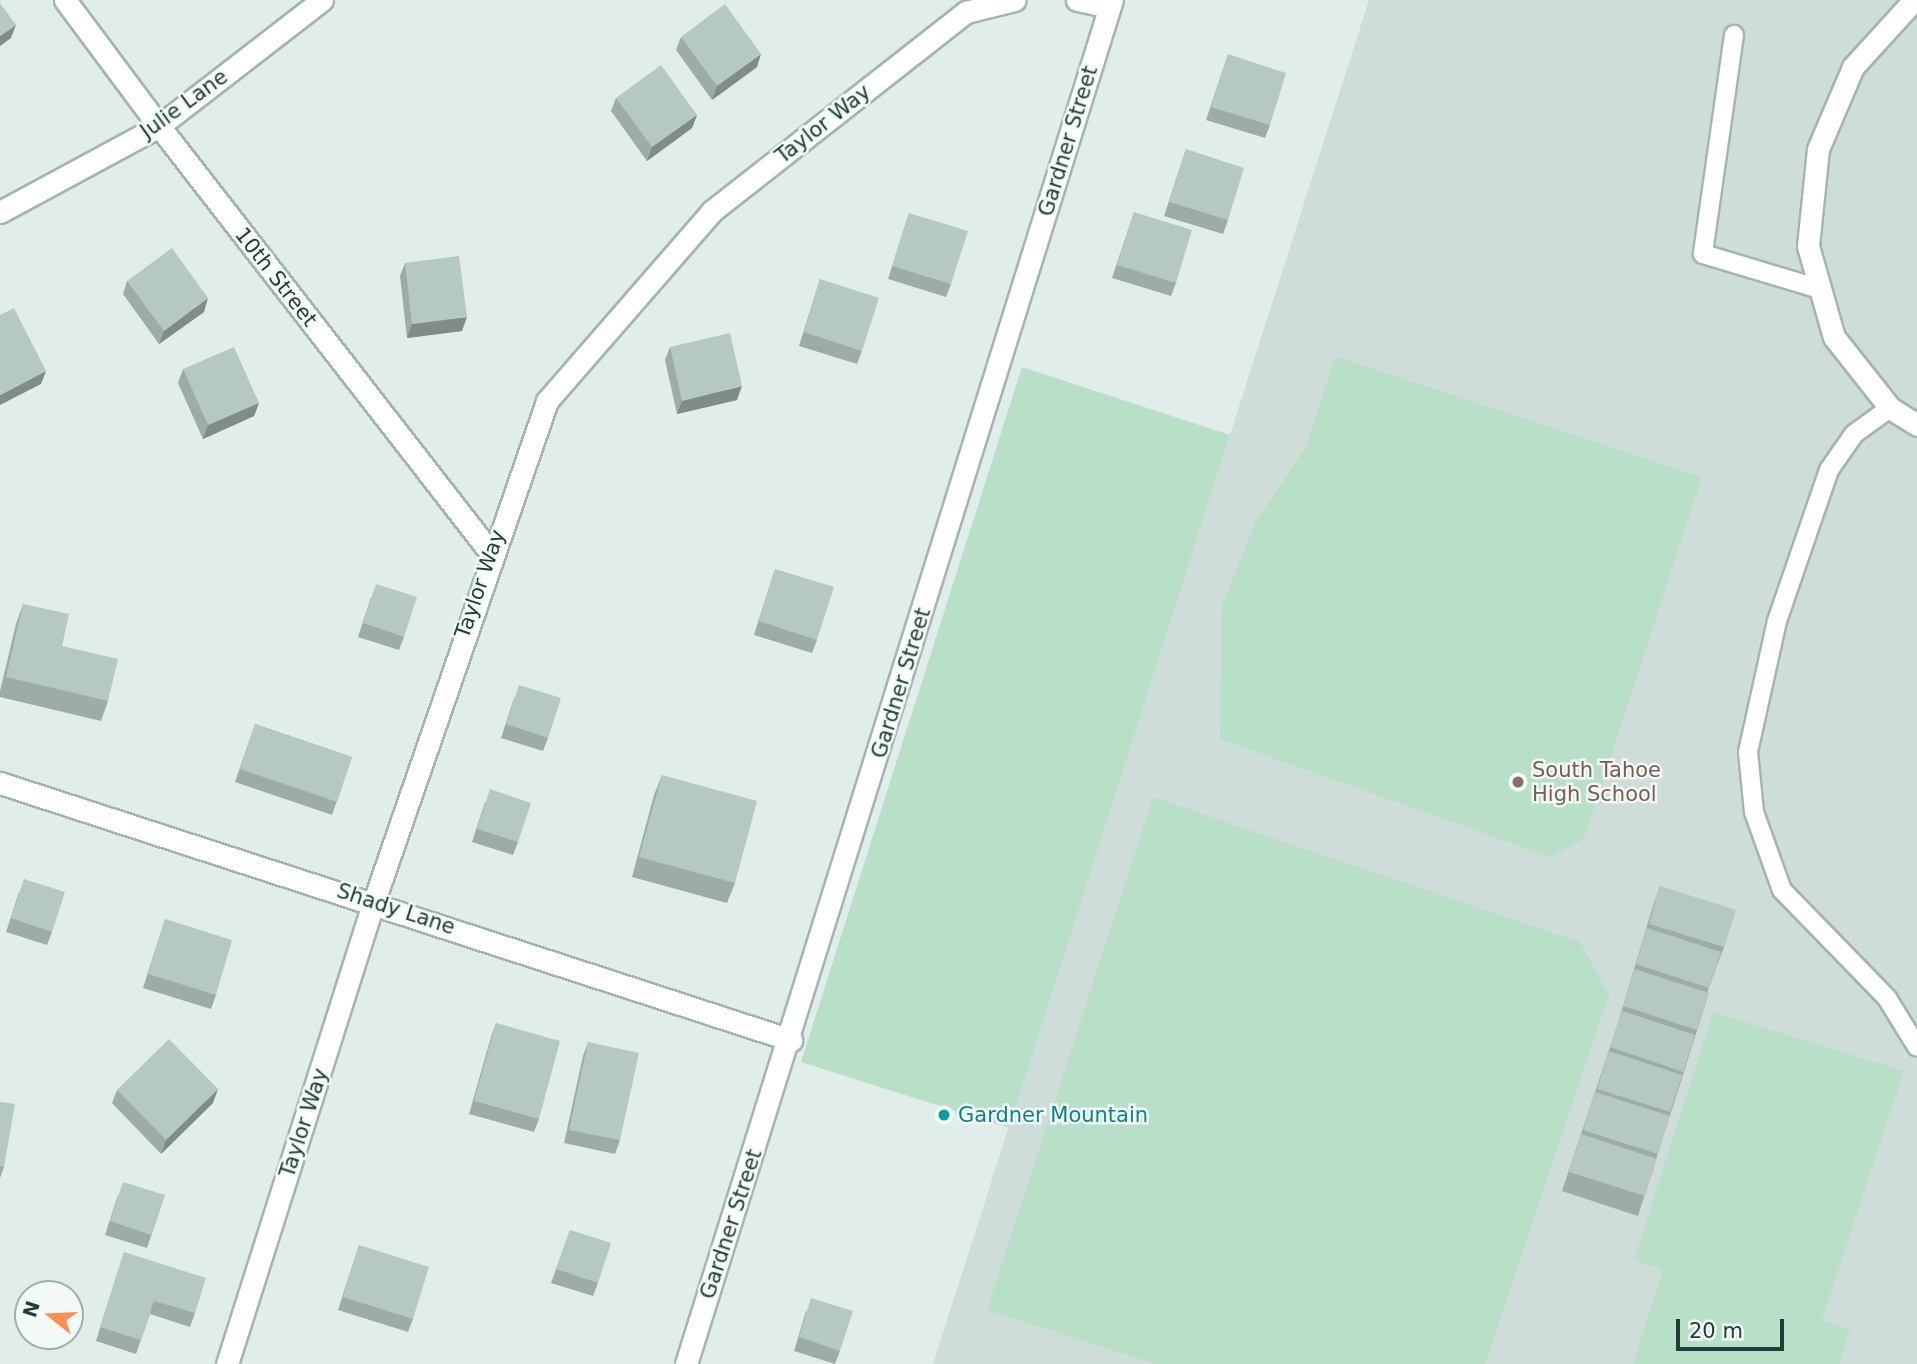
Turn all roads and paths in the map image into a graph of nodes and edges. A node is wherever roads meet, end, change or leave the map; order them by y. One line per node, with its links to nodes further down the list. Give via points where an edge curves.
1 (65, 0): 8 (street, 10th Street)
2 (322, 0): 8 (street, Julie Lane)
3 (1015, 0): 13 (street, Taylor Way, via 966,12 712,211 547,401)
4 (1077, 0): 6 (street)
5 (1914, 0): 10 (street, via 1853,67 1818,149 1808,246)
6 (1111, 4): 16 (street, Gardner Street)
7 (1734, 35): 10 (lane, via 1703,254)
8 (159, 127): 9 (street, Julie Lane); 13 (street, 10th Street)
9 (0, 212)
10 (1820, 289): 11 (street, via 1834,337)
11 (1890, 408): 12 (street); 17 (lane, via 1854,434 1829,470 1777,621 1748,752 1754,812 1782,890 1887,998)
12 (1917, 425)
13 (490, 552): 15 (street, Taylor Way)
14 (0, 783): 15 (street, Shady Lane)
15 (374, 901): 16 (street, Shady Lane); 18 (street, Taylor Way)
16 (791, 1040): 19 (street, Gardner Street)
17 (1917, 1047)
18 (228, 1364)
19 (686, 1364)

